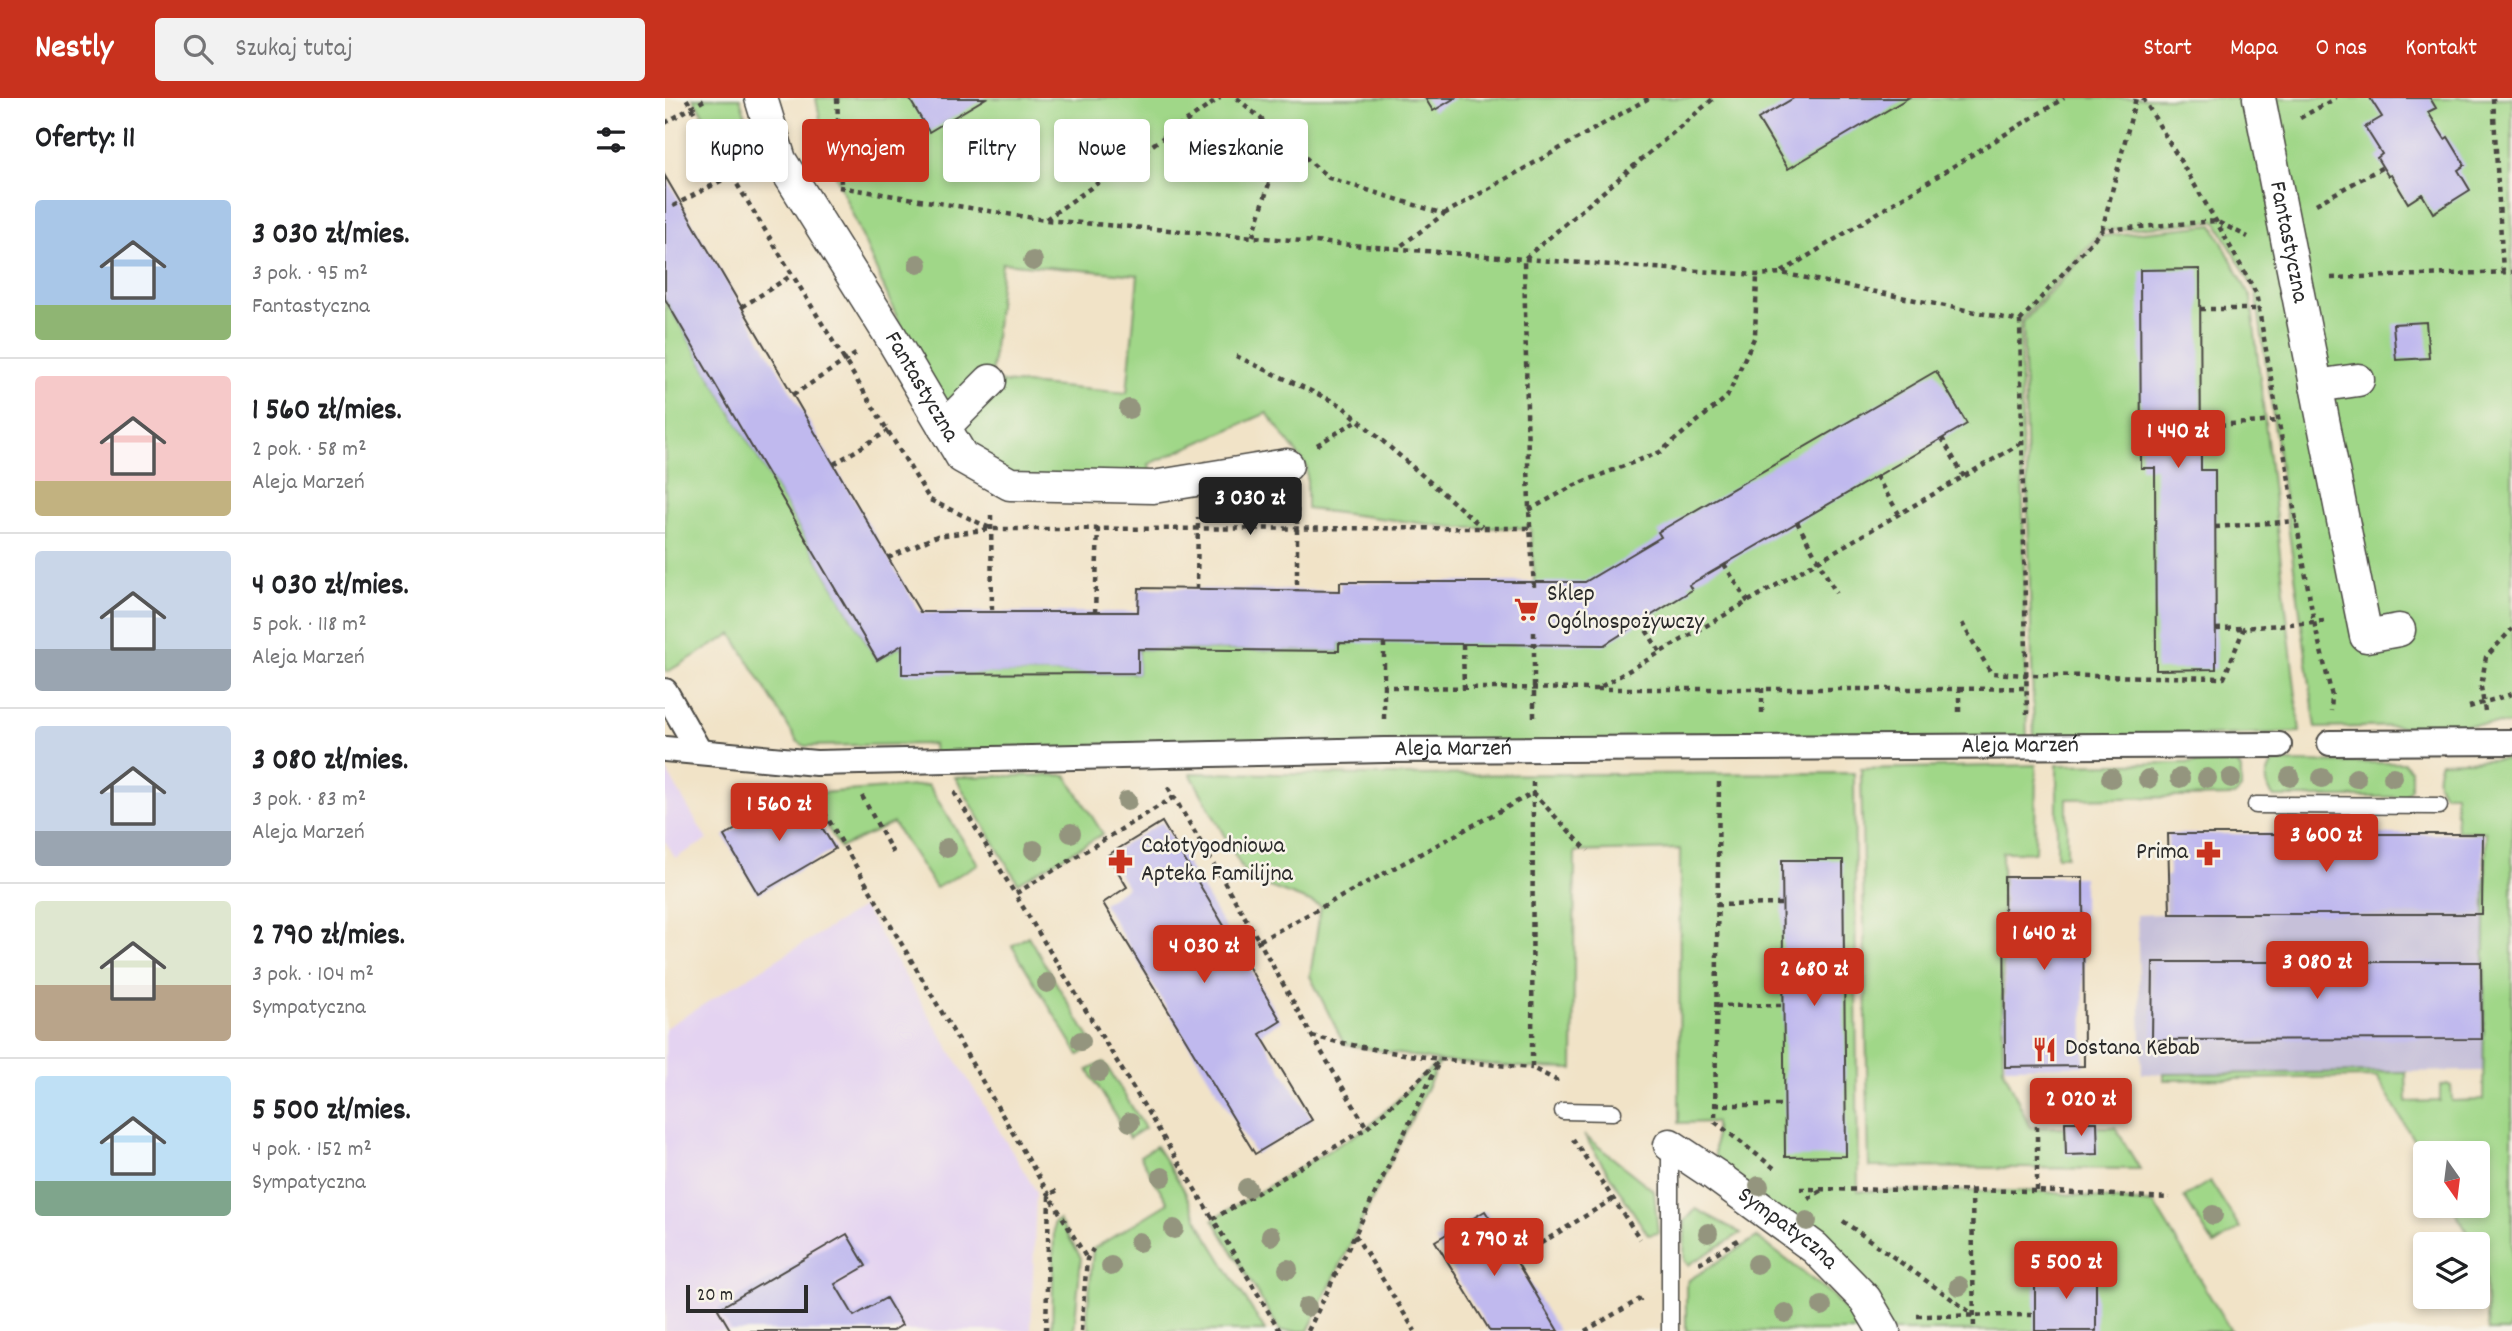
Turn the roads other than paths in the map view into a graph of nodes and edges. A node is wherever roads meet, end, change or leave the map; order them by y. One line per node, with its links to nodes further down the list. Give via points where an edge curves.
1 (761, 98): 6 (street, Fantastyczna, via 780,160 793,184)
2 (2259, 98): 5 (street, Fantastyczna)
3 (2358, 380): 5 (street)
4 (990, 381): 6 (street)
5 (2316, 386): 8 (street, Fantastyczna, via 2366,636)
6 (944, 427): 7 (street, Fantastyczna, via 962,457 1010,484 1153,487)
7 (1287, 465)
8 (2399, 630)
9 (665, 691): 14 (street)
10 (2512, 742): 11 (street)
11 (2330, 743)
12 (2279, 745): 14 (street, Aleja Marzeń, via 1384,750 816,763)
13 (665, 749): 14 (street, Aleja Marzeń)
14 (699, 751)
15 (2256, 805): 16 (lane)
16 (2439, 806)
17 (1563, 1111): 18 (lane)
18 (1613, 1112)
19 (1670, 1145): 20 (street, Sympatyczna, via 1815,1248); 21 (lane)
20 (1896, 1324)
21 (1670, 1331)

